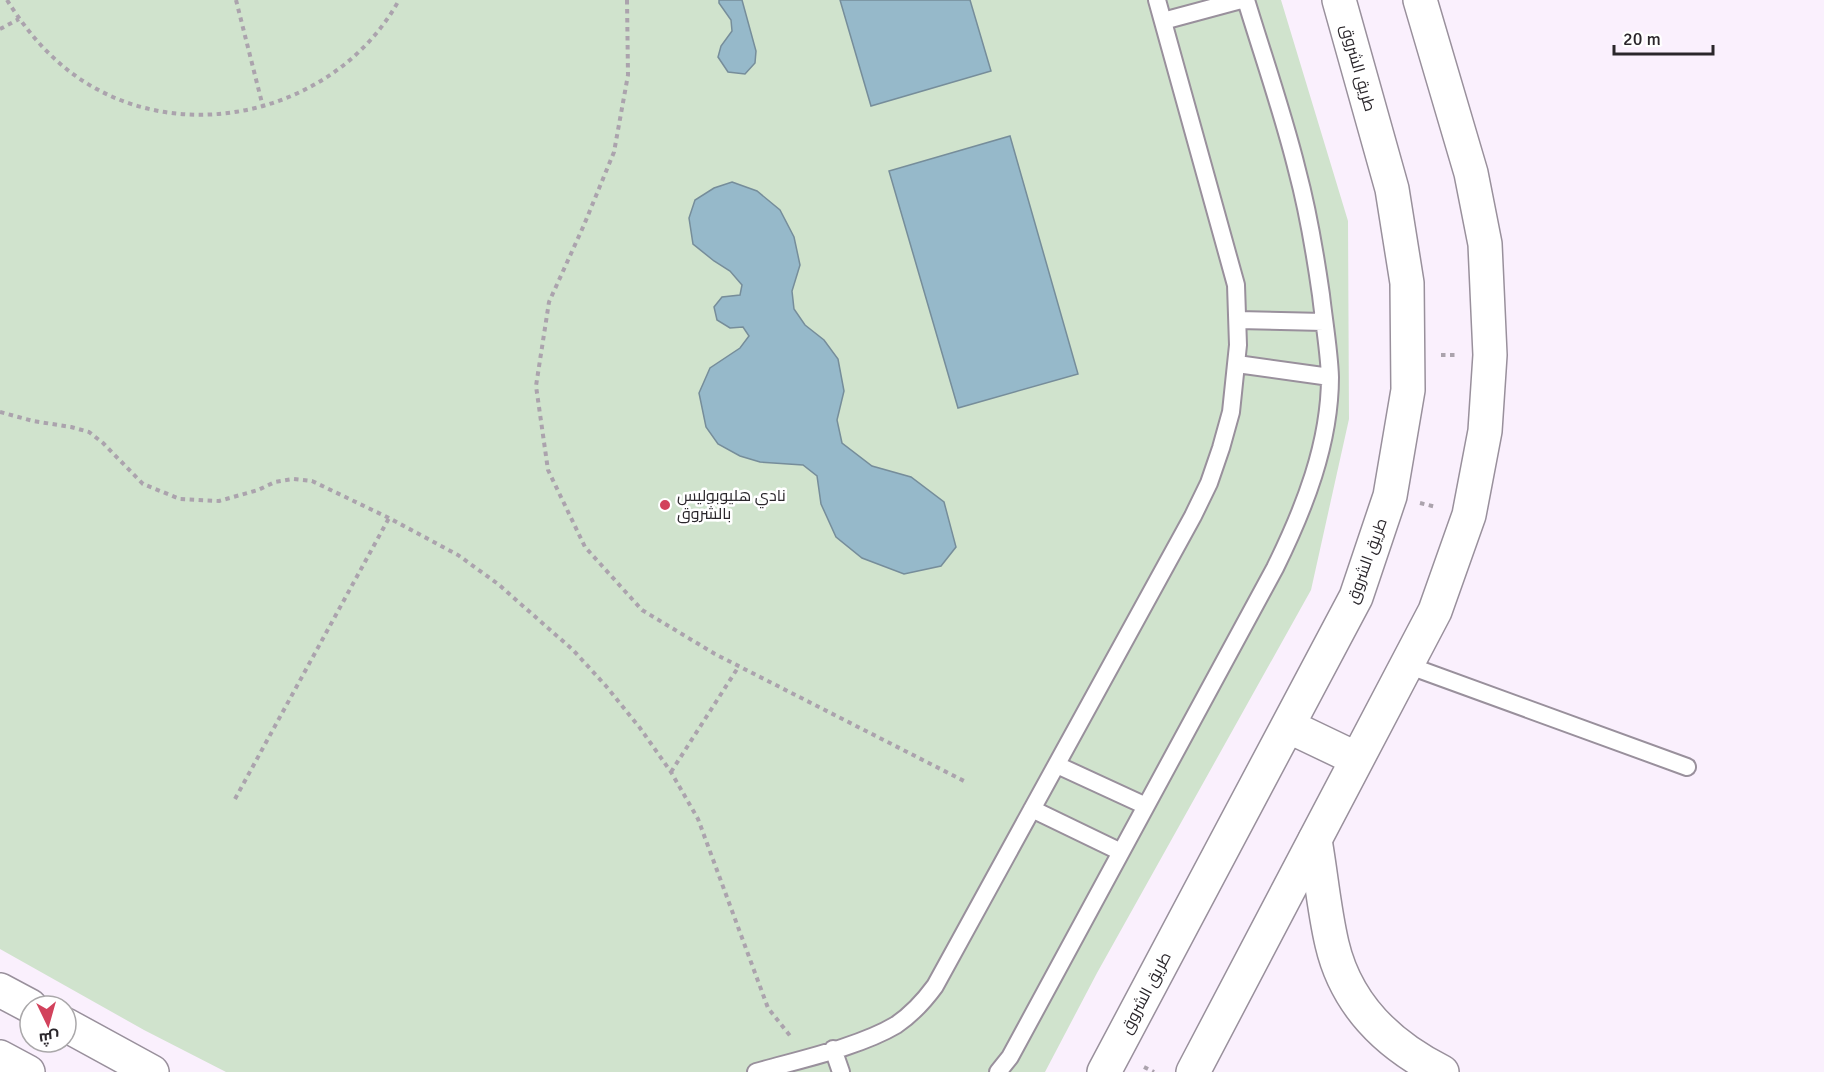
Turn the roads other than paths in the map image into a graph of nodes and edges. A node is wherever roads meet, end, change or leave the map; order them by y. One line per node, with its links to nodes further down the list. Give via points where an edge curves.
1 (1157, 0): 6 (lane)
2 (1241, 0): 6 (lane)
3 (1246, 0): 8 (lane, via 1297,169)
4 (1339, 0): 12 (street, طريق الشروق, via 1392,189 1407,283 1408,390 1390,496 1356,597)
5 (1420, 0): 11 (street, via 1471,173 1485,244 1490,355 1485,431 1469,515 1435,611)
6 (1163, 21): 7 (lane, via 1236,285)
7 (1238, 320): 8 (lane); 9 (lane)
8 (1324, 322): 10 (lane)
9 (1237, 364): 10 (lane); 14 (lane, via 1230,412 1209,483)
10 (1330, 377): 16 (lane, via 1320,449 1295,528)
11 (1407, 665): 13 (street); 15 (lane)
12 (1288, 726): 13 (street); 31 (street, طريق الشروق)
13 (1357, 759): 18 (street)
14 (1057, 765): 16 (lane); 17 (lane)
15 (1687, 767)
16 (1146, 806): 19 (lane)
17 (1032, 809): 19 (lane); 23 (lane, via 926,998 897,1024 875,1036)
18 (1315, 840): 32 (street); 33 (street, via 1332,945 1346,981 1365,1014 1392,1042)
19 (1121, 852): 30 (lane, via 1010,1057)
20 (0, 990): 21 (street)
21 (18, 1000)
22 (78, 1032): 27 (street)
23 (833, 1049): 25 (lane); 29 (lane)
24 (0, 1056): 26 (street)
25 (786, 1068): 28 (lane)
26 (28, 1072)
27 (152, 1072)
28 (756, 1072)
29 (841, 1072)
30 (998, 1072)
31 (1104, 1072)
32 (1193, 1072)
33 (1442, 1072)

